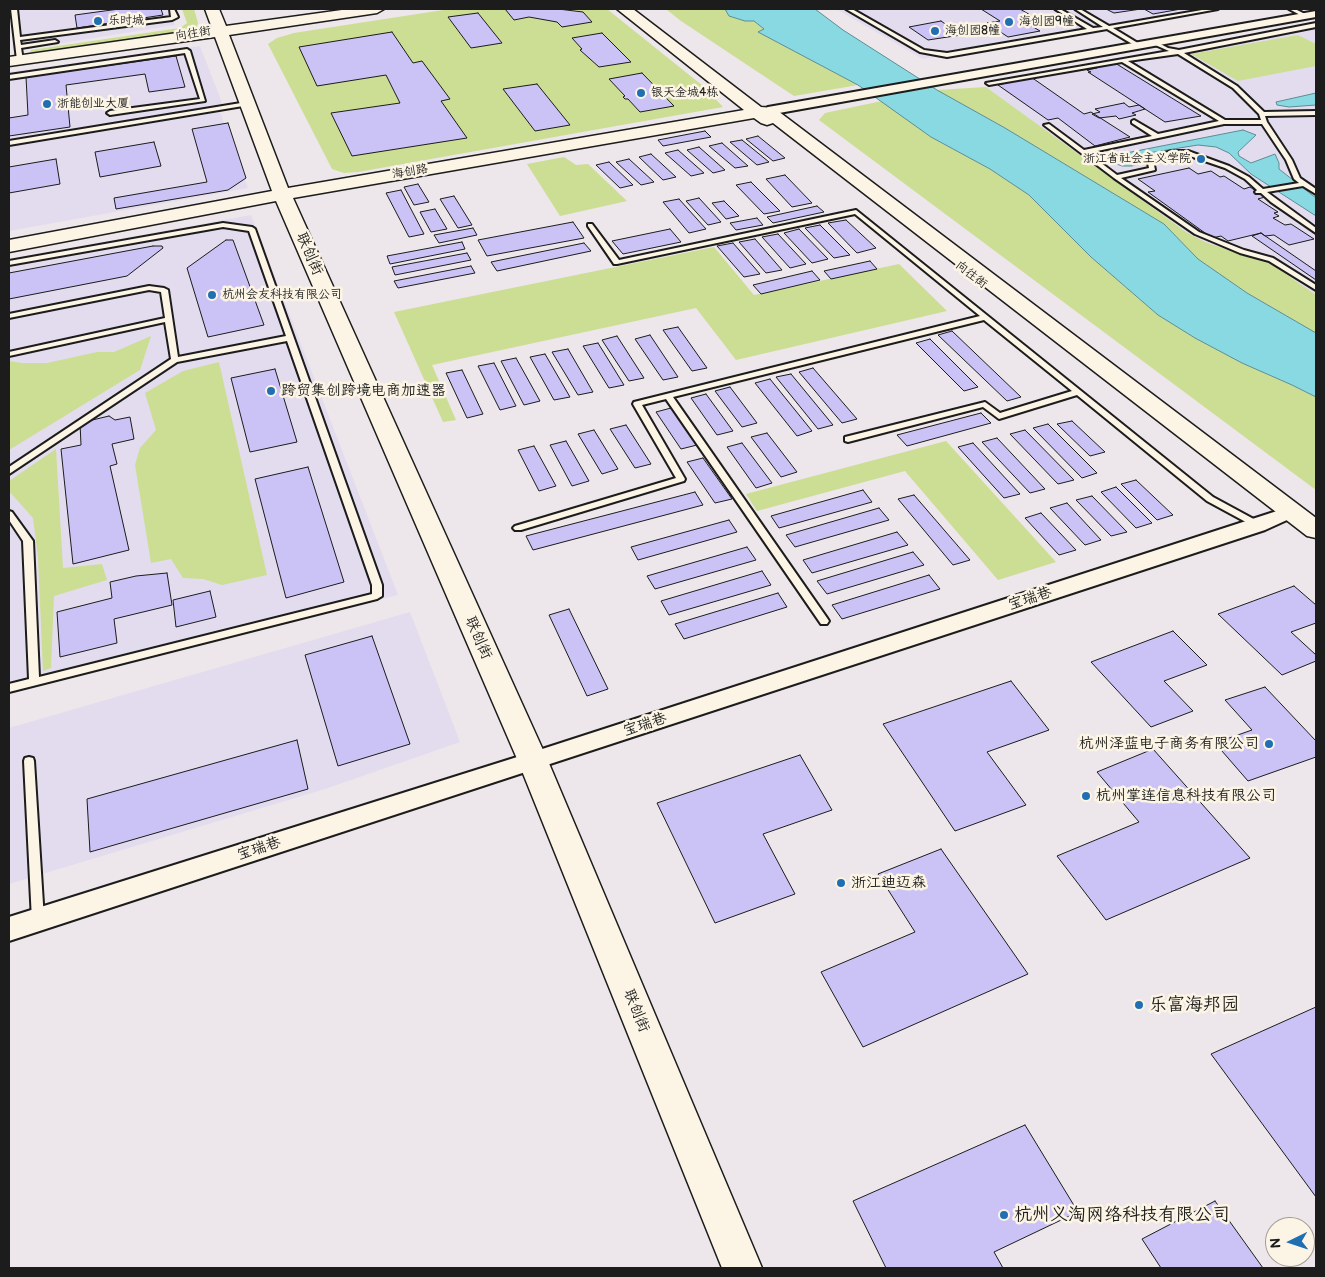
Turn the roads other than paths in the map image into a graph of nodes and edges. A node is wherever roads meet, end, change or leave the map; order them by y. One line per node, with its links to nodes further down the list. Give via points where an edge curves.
1 (14, 9): 16 (lane)
2 (172, 9): 16 (lane, via 175,17 172,18)
3 (377, 9): 10 (street, 向往街)
4 (624, 9): 26 (street, 向往街)
5 (849, 9): 14 (lane, via 922,51 947,56)
6 (1056, 9): 14 (lane)
7 (1076, 9): 13 (lane)
8 (1215, 9): 13 (lane)
9 (1292, 9): 11 (lane)
10 (217, 19): 21 (street, 向往街); 25 (street, 联创街)
11 (1309, 19): 12 (lane); 15 (lane); 18 (street, 海创路); 20 (lane)
12 (1316, 25)
13 (1109, 28): 14 (lane); 19 (lane)
14 (1093, 31)
15 (1316, 33)
16 (18, 39): 21 (lane)
17 (55, 42): 21 (lane)
18 (1156, 43): 19 (street, 海创路); 20 (lane)
19 (1139, 46): 26 (street, 海创路)
20 (1179, 52): 22 (lane); 29 (lane, via 1234,87)
21 (16, 56)
22 (1123, 60): 24 (lane); 31 (lane)
23 (9, 76): 27 (lane, via 187,51 203,100)
24 (989, 83)
25 (247, 104): 35 (lane); 41 (street, 联创街)
26 (762, 112): 41 (street, 海创路); 58 (street, 向往街); 61 (street, 向往街)
27 (110, 113)
28 (1316, 113): 29 (lane)
29 (1262, 114): 32 (lane)
30 (1134, 122): 34 (lane)
31 (1224, 122): 32 (lane); 34 (lane)
32 (1264, 122): 38 (lane)
33 (1047, 125): 36 (lane)
34 (1157, 136): 36 (lane)
35 (9, 143)
36 (1083, 152): 37 (lane)
37 (1116, 177): 39 (lane, via 1153,169 1149,159 1188,153 1228,167); 46 (lane, via 1197,233 1242,252 1271,259)
38 (1302, 184): 39 (lane); 40 (lane)
39 (1263, 191): 43 (lane)
40 (1316, 192)
41 (282, 194): 44 (street, 海创路); 67 (street, 联创街)
42 (590, 225): 48 (lane, via 617,262 856,212)
43 (1316, 231)
44 (9, 246)
45 (9, 263): 50 (lane, via 222,226 252,229)
46 (1316, 288)
47 (9, 316): 49 (lane, via 149,288 164,290)
48 (985, 317): 53 (lane); 54 (lane)
49 (169, 319): 51 (lane); 52 (lane)
50 (290, 338): 52 (lane); 64 (lane, via 377,585 377,596)
51 (9, 354)
52 (175, 360): 56 (lane)
53 (1078, 392): 55 (lane, via 998,416 985,404); 59 (lane, via 1210,499)
54 (668, 396): 60 (lane, via 637,404 681,479); 63 (lane)
55 (848, 439)
56 (9, 471)
57 (9, 514): 64 (lane, via 28,541)
58 (1280, 516): 59 (street, 宝瑞巷); 62 (street, 向往街)
59 (1258, 525): 67 (street, 宝瑞巷)
60 (518, 528)
61 (1316, 530)
62 (1316, 544)
63 (824, 621)
64 (34, 682): 65 (lane)
65 (9, 688)
66 (29, 761): 68 (lane)
67 (533, 761): 68 (street, 宝瑞巷); 70 (street, 联创街)
68 (38, 920): 69 (street, 宝瑞巷)
69 (9, 929)
70 (742, 1268)

